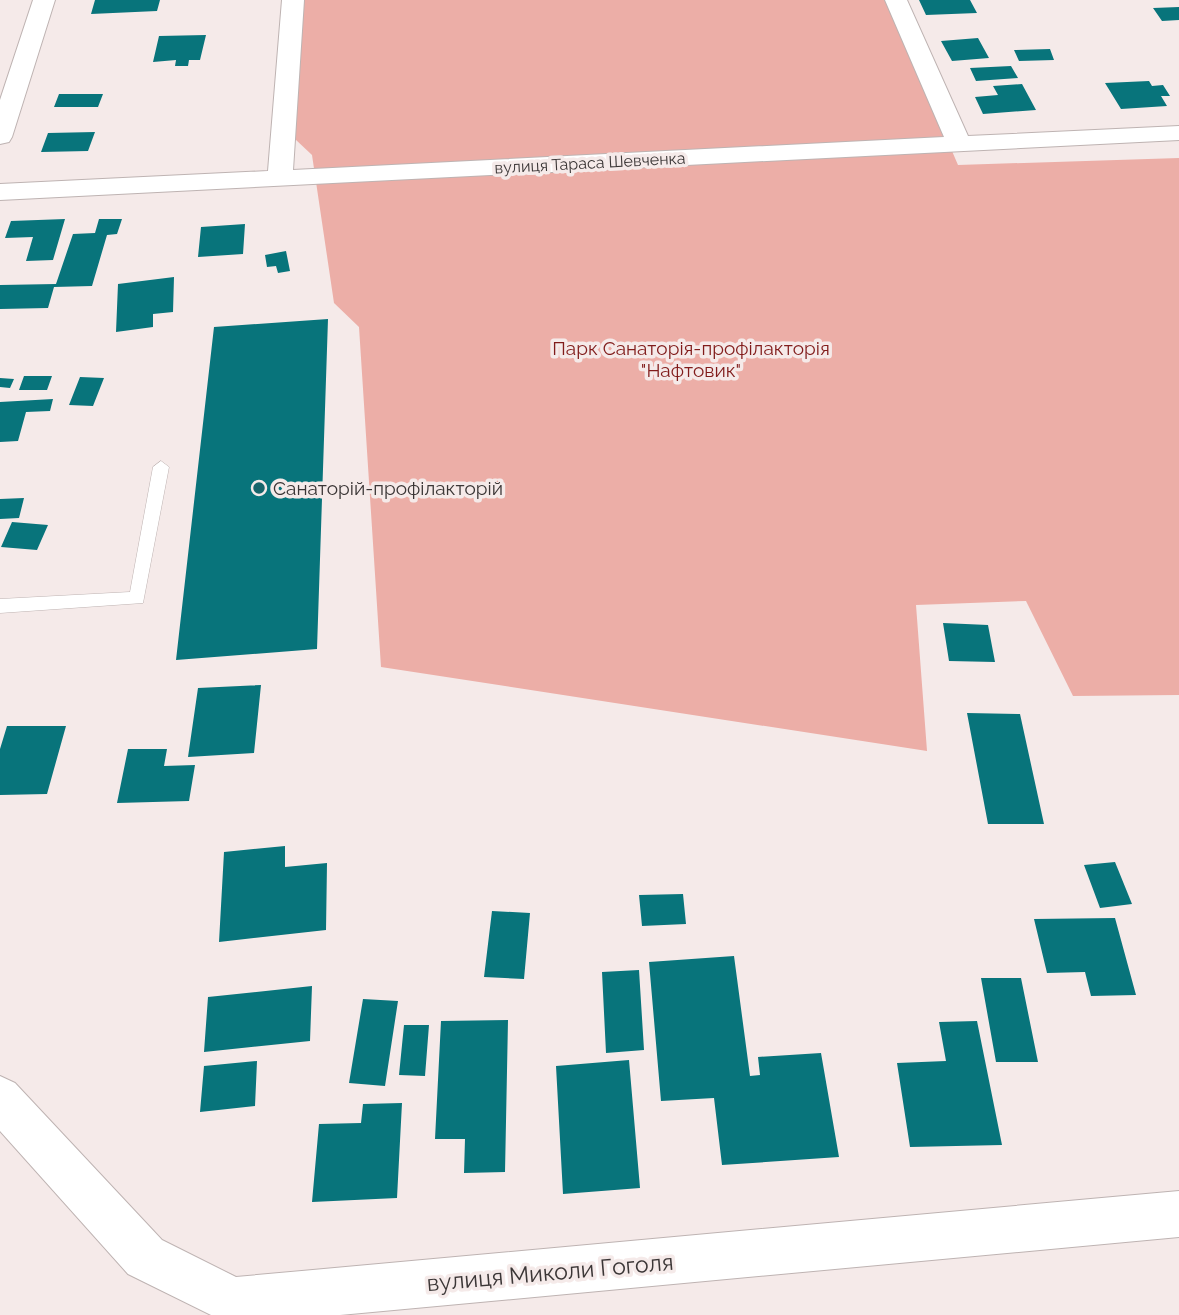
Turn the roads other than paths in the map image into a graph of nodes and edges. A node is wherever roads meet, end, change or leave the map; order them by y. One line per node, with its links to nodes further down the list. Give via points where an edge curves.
1 (44, 0): 5 (street)
2 (293, 0): 7 (street)
3 (896, 0): 6 (street)
4 (1179, 133): 6 (street, вулиця Тараса Шевченка)
5 (0, 137)
6 (959, 144): 7 (street, вулиця Тараса Шевченка)
7 (280, 178): 8 (street, вулиця Тараса Шевченка)
8 (0, 192)
9 (161, 467): 10 (lane, via 136,598)
10 (0, 606)
11 (0, 1098): 13 (street, вулиця Миколи Гоголя, via 145,1257)
12 (1179, 1214): 13 (street, вулиця Миколи Гоголя)
13 (223, 1308)

